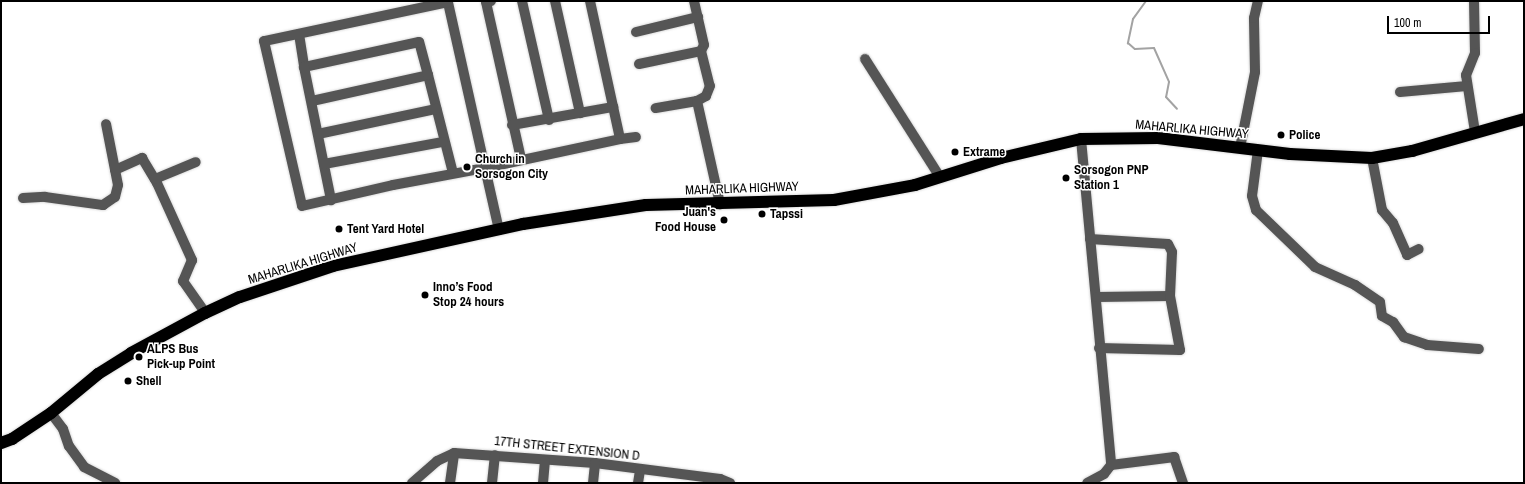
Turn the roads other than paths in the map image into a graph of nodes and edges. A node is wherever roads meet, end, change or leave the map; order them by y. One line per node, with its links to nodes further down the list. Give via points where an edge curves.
1 (491, 1): 27 (street, via 486,2)
2 (522, 1): 25 (street)
3 (555, 1): 23 (street)
4 (590, 1): 20 (street)
5 (694, 1): 8 (street)
6 (1258, 1): 34 (street, via 1254,18 1255,72)
7 (1474, 1): 16 (street, via 1475,53 1466,75)
8 (698, 17): 9 (street); 11 (street, via 704,45)
9 (636, 32)
10 (299, 34): 14 (street); 40 (street, via 448,2); 46 (street, via 264,41 302,206)
11 (701, 51): 13 (street); 19 (street, via 710,86 706,96)
12 (865, 59): 43 (street)
13 (639, 64)
14 (304, 67): 15 (street, via 419,42); 18 (street)
15 (428, 75): 18 (street); 22 (street)
16 (1467, 86): 17 (street); 28 (street)
17 (1400, 92)
18 (312, 101): 29 (street)
19 (697, 101): 21 (street); 47 (street)
20 (614, 107): 23 (street); 31 (street)
21 (656, 108)
22 (436, 109): 29 (street); 33 (street)
23 (580, 113): 25 (street)
24 (1524, 119): 28 (highway, MAHARLIKA HIGHWAY)
25 (549, 120): 27 (street)
26 (106, 124): 41 (street)
27 (512, 125): 37 (street)
28 (1474, 132): 36 (highway, MAHARLIKA HIGHWAY, via 1412,151)
29 (318, 134): 39 (street)
30 (636, 137): 31 (street)
31 (620, 139): 37 (street)
32 (1081, 139): 34 (highway, MAHARLIKA HIGHWAY, via 1158,138); 43 (highway, MAHARLIKA HIGHWAY, via 1001,158); 49 (street)
33 (443, 142): 39 (street); 42 (street)
34 (1240, 148): 35 (highway, MAHARLIKA HIGHWAY)
35 (1258, 150): 36 (highway, MAHARLIKA HIGHWAY); 55 (street, via 1252,196 1256,210 1315,267 1355,285 1380,302 1382,316 1392,322 1404,337 1427,345)
36 (1372, 158): 50 (street, via 1382,210 1393,223 1407,255)
37 (521, 160): 40 (street)
38 (196, 162): 44 (street)
39 (324, 164): 46 (street)
40 (485, 168): 42 (street); 48 (street)
41 (115, 170): 44 (street, via 142,158); 45 (street, via 118,185 115,197 103,205 45,197)
42 (453, 173): 46 (street)
43 (940, 177): 47 (highway, MAHARLIKA HIGHWAY, via 915,185 834,200)
44 (154, 180): 53 (street, via 192,260 183,281)
45 (23, 198)
46 (332, 200)
47 (720, 204): 48 (highway, MAHARLIKA HIGHWAY, via 646,205)
48 (499, 230): 53 (highway, MAHARLIKA HIGHWAY, via 333,266 240,298)
49 (1090, 239): 51 (street, via 1168,244 1172,252); 52 (street)
50 (1419, 249)
51 (1170, 296): 52 (street); 54 (street, via 1180,350)
52 (1097, 297): 54 (street)
53 (205, 313): 56 (highway, MAHARLIKA HIGHWAY, via 155,339 98,374)
54 (1099, 348): 62 (street)
55 (1479, 349)
56 (51, 413): 57 (highway, MAHARLIKA HIGHWAY, via 12,439); 65 (street, via 63,429 68,446 84,467)
57 (1, 443)
58 (454, 453): 59 (street, 17TH STREET EXTENSION D); 66 (street, 17TH STREET EXTENSION D, via 437,461); 67 (street)
59 (495, 455): 60 (street, 17TH STREET EXTENSION D); 68 (street)
60 (545, 461): 61 (street, 17TH STREET EXTENSION D); 69 (street)
61 (595, 463): 63 (street, 17TH STREET EXTENSION D); 70 (street)
62 (1111, 465): 73 (street, via 1104,474); 74 (street, via 1174,457)
63 (640, 470): 64 (street, 17TH STREET EXTENSION D); 71 (street)
64 (682, 479): 72 (street, 17TH STREET EXTENSION D, via 720,478)
65 (115, 483)
66 (412, 483)
67 (450, 483)
68 (492, 483)
69 (543, 483)
70 (593, 483)
71 (638, 483)
72 (730, 483)
73 (1087, 483)
74 (1183, 483)

